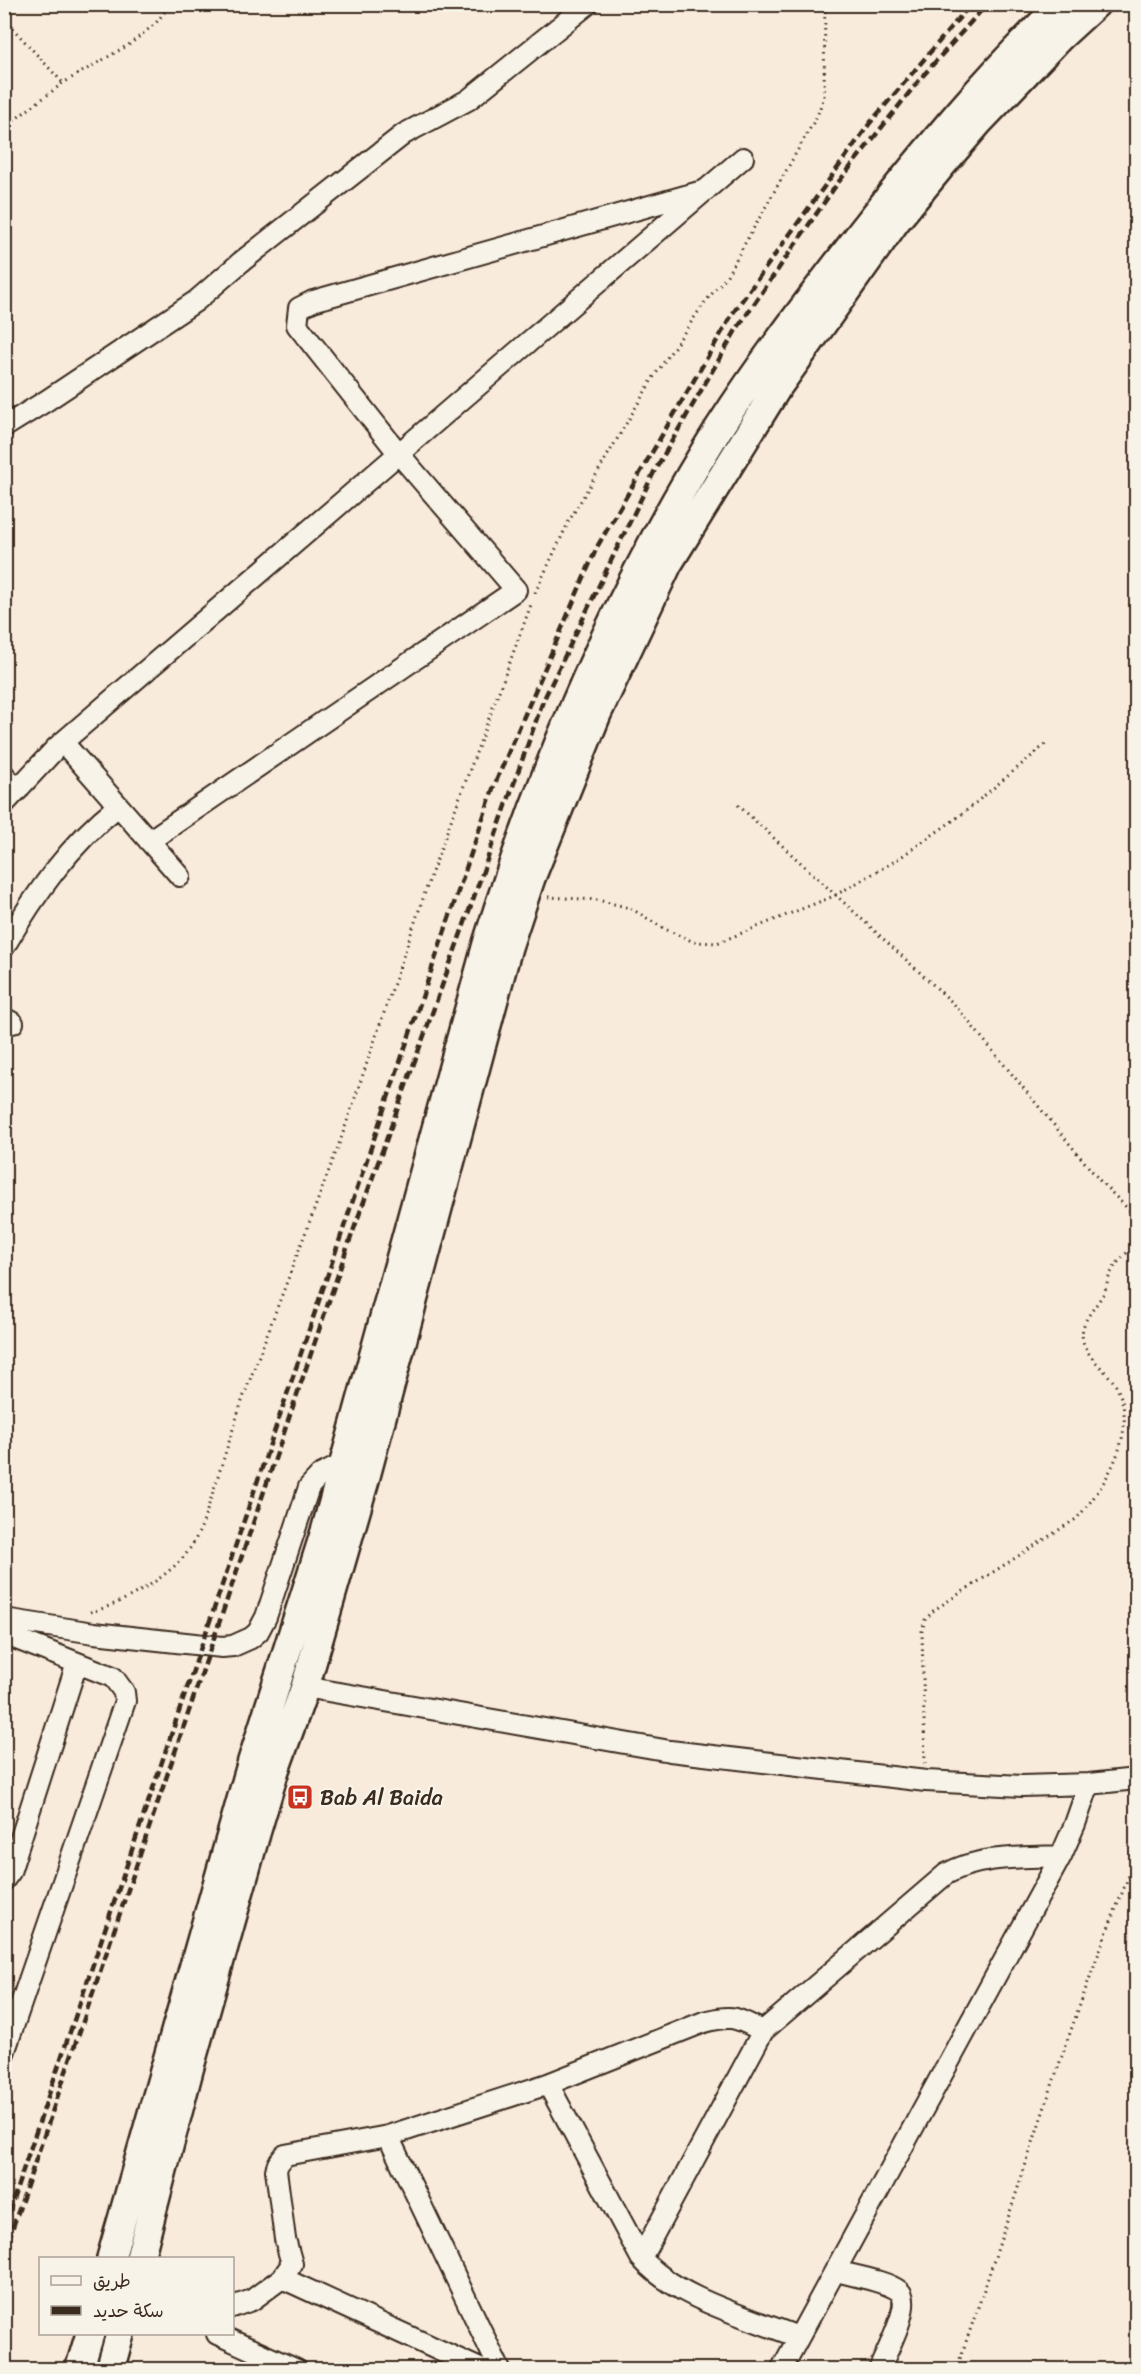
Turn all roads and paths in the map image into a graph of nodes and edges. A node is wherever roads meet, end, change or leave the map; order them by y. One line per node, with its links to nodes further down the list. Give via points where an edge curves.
1 (171, 4): 7 (path, via 130,44)
2 (588, 4): 11 (street, via 468,100 404,134 196,301)
3 (825, 4): 26 (path, via 824,97 817,116 726,277 653,378 569,521 519,632 342,1136 243,1398 196,1540 179,1562 151,1583)
4 (1062, 4): 25 (street, via 923,153 795,319 718,429 649,550 574,707 510,872)
5 (1096, 4): 20 (street, via 978,123 942,165 896,221 777,388 668,564 597,714)
6 (4, 19): 7 (path)
7 (63, 83): 8 (path)
8 (4, 128)
9 (743, 158): 10 (street)
10 (706, 190): 12 (street); 12 (street, via 299,308 297,325)
11 (4, 427)
12 (399, 454): 13 (street); 18 (street, via 516,590)
13 (62, 744): 15 (street); 16 (street)
14 (1046, 744): 21 (path, via 951,822 895,861)
15 (9, 790)
16 (118, 806): 18 (street); 22 (street, via 57,867)
17 (738, 806): 21 (path)
18 (149, 841): 19 (street)
19 (180, 876)
20 (525, 895): 21 (path, via 598,900 630,908 694,942 717,943); 30 (street)
21 (834, 896): 23 (path, via 954,1004 1101,1182)
22 (4, 947)
23 (1137, 1217)
24 (1137, 1244): 32 (path, via 1112,1270 1104,1294 1084,1324 1082,1338 1085,1349 1124,1397 1128,1415 1119,1454 1092,1501 1076,1519 934,1610 925,1620 922,1631)
25 (344, 1464): 27 (street, via 320,1475 309,1487 266,1617 258,1632 242,1643 222,1647 166,1642); 41 (street, via 252,1761)
26 (87, 1613)
27 (4, 1619)
28 (4, 1634): 29 (street)
29 (77, 1663): 36 (street, via 10,1872); 38 (street, via 113,1677 124,1692 125,1701)
30 (304, 1687): 32 (street, via 670,1751); 42 (street, via 255,1837)
31 (1137, 1779): 33 (street)
32 (926, 1780): 33 (street, via 1022,1786)
33 (1089, 1784): 34 (street)
34 (1061, 1856): 37 (street, via 963,1864 946,1874); 44 (street)
35 (1137, 1859): 58 (path, via 1046,2103)
36 (4, 1880)
37 (763, 2031): 39 (street, via 735,2017 724,2016); 43 (street)
38 (4, 2053)
39 (548, 2084): 40 (street); 43 (street)
40 (388, 2136): 45 (street, via 290,2153 281,2158 277,2177 292,2264); 55 (street)
41 (112, 2257)
42 (141, 2257)
43 (641, 2258): 50 (street, via 655,2273 687,2293)
44 (836, 2271): 50 (street); 57 (street, via 887,2285 904,2297 904,2310)
45 (282, 2278): 46 (street, via 252,2300); 54 (street)
46 (234, 2306)
47 (90, 2335): 51 (street)
48 (120, 2335): 52 (street)
49 (219, 2335): 53 (street)
50 (798, 2337): 56 (street)
51 (79, 2370)
52 (110, 2370)
53 (297, 2370)
54 (482, 2370)
55 (500, 2370)
56 (781, 2370)
57 (879, 2370)
58 (956, 2370)

